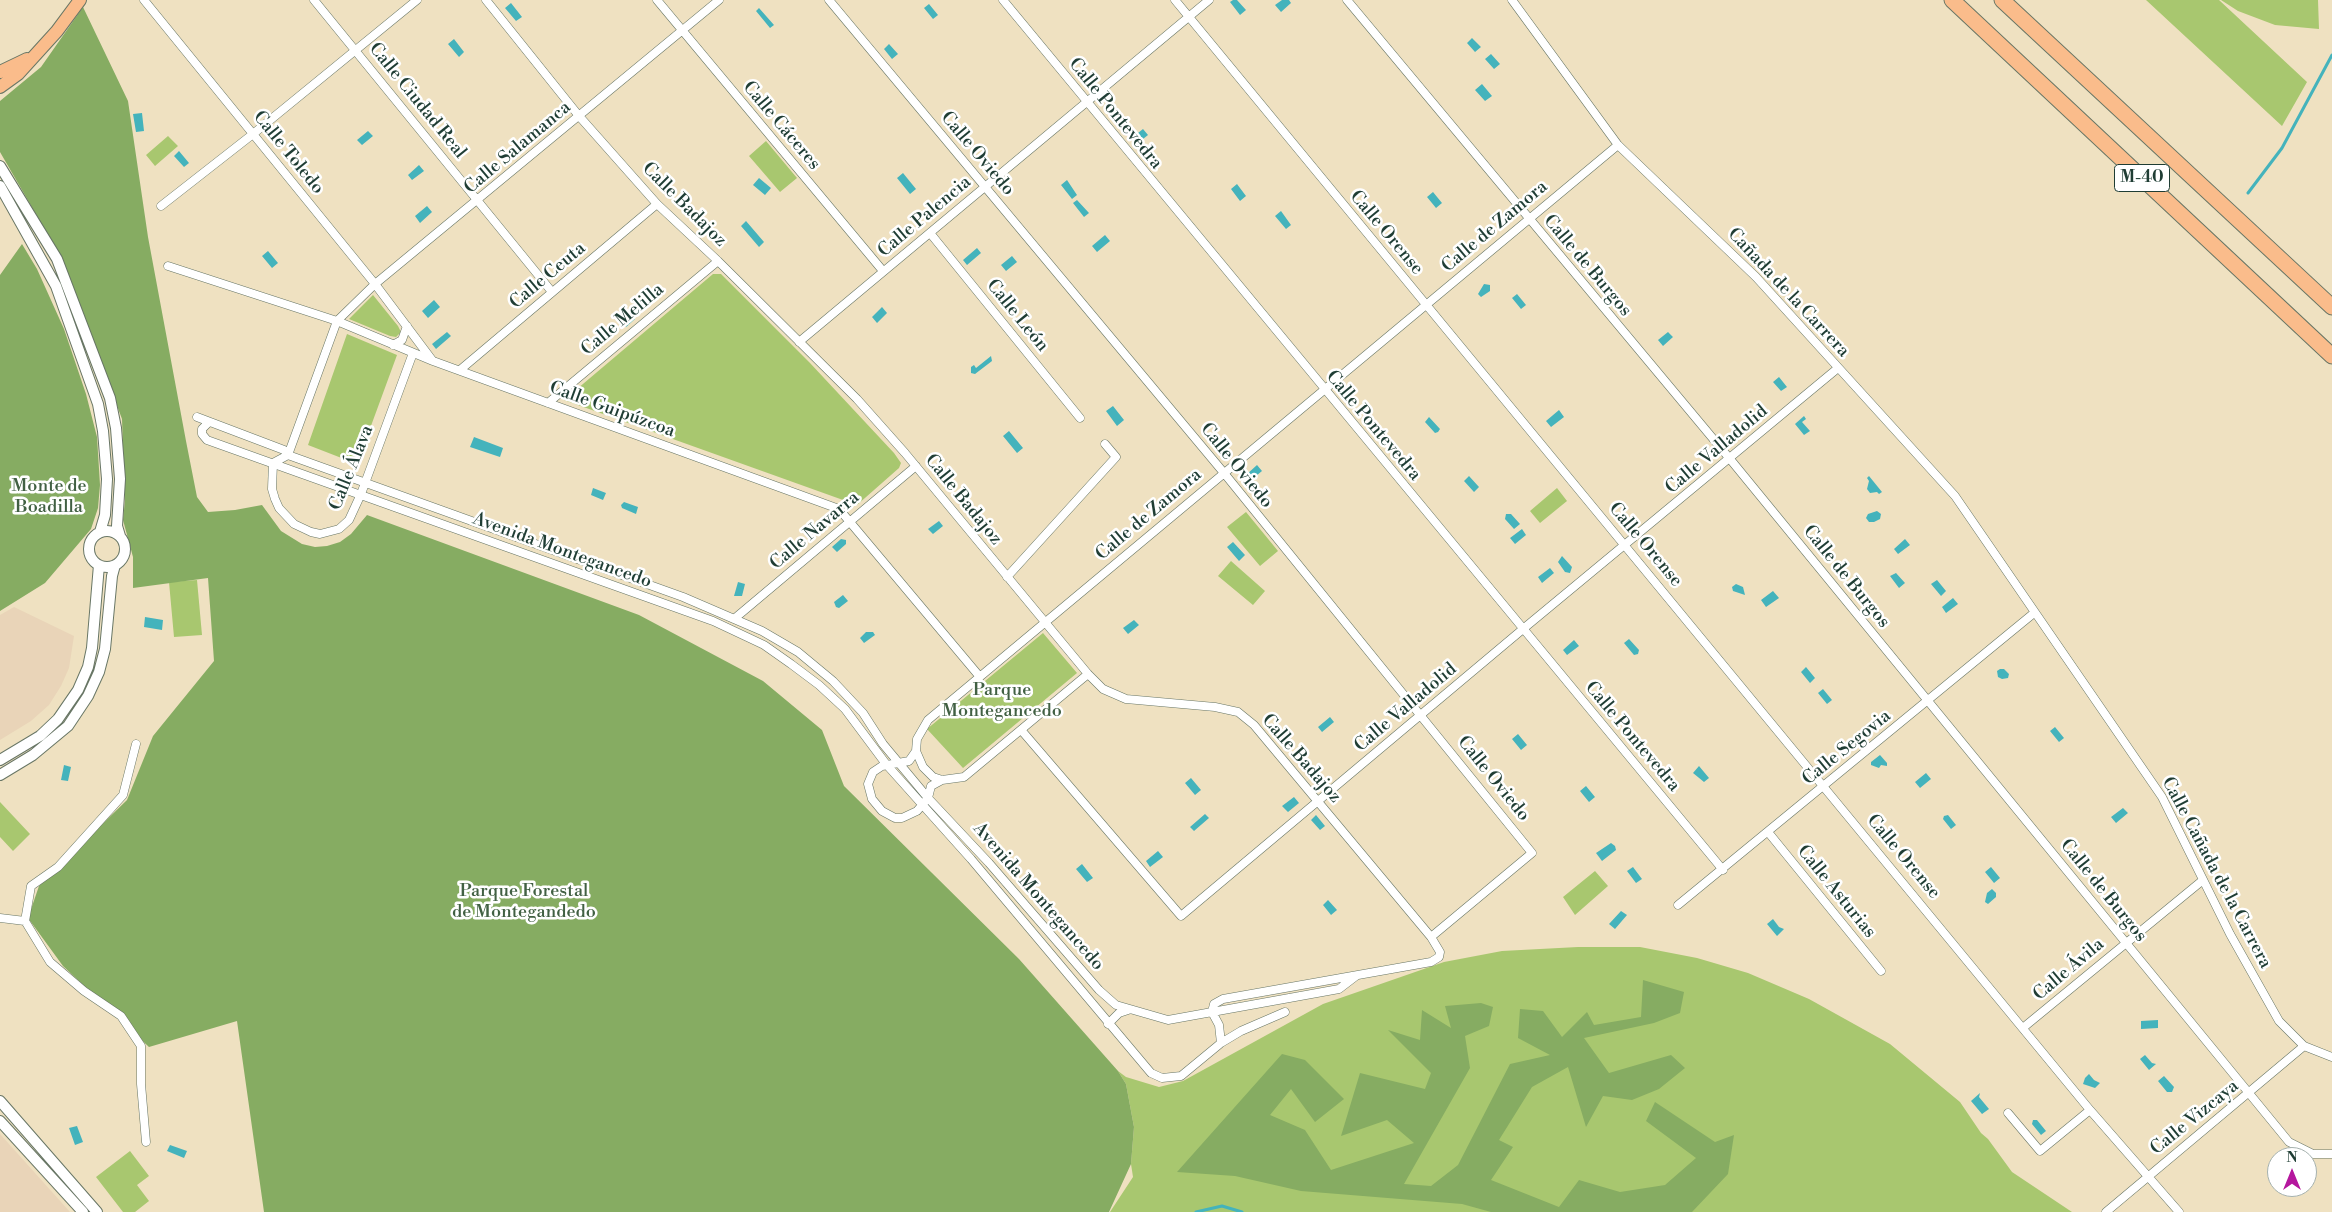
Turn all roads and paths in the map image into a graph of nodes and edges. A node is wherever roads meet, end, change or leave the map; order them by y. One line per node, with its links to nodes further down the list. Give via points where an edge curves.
1 (80, 0): 19 (main road, via 57,32)
2 (144, 0): 24 (street, Calle Toledo)
3 (314, 0): 18 (street, Calle Ciudad Real)
4 (417, 0): 18 (street)
5 (486, 0): 23 (street, Calle Badajoz)
6 (657, 0): 17 (street, Calle Cáceres)
7 (719, 0): 17 (street, Calle Salamanca)
8 (829, 0): 28 (street, Calle Oviedo)
9 (1003, 0): 22 (street, Calle Pontevedra)
10 (1174, 0): 16 (street, Calle Orense)
11 (1209, 0): 16 (street, Calle Palencia)
12 (1347, 0): 32 (street, Calle de Burgos)
13 (1512, 0): 25 (street, Cañada de la Carrera)
14 (1952, 0): 46 (highway, M-40)
15 (2002, 0): 40 (highway, M-40)
16 (1188, 17): 22 (street, Calle Palencia); 39 (street, Calle Orense)
17 (682, 31): 23 (street, Calle Salamanca); 36 (street, Calle Cáceres)
18 (356, 50): 24 (street); 29 (street, Calle Ciudad Real)
19 (34, 55): 20 (main road); 21 (main road, via 18,74)
20 (0, 72)
21 (0, 87)
22 (1086, 102): 28 (street, Calle Palencia); 50 (street, Calle Pontevedra)
23 (579, 116): 29 (street, Calle Salamanca); 30 (street, Calle Badajoz)
24 (253, 134): 31 (street); 37 (street, Calle Toledo)
25 (1618, 145): 32 (street, Calle de Zamora); 48 (street, Cañada de la Carrera, via 1756,277)
26 (0, 166): 65 (street, via 57,259 110,398 117,436 120,479 117,526)
27 (0, 186): 64 (street, via 56,286 98,404 107,479 105,515)
28 (985, 187): 33 (street, Calle Palencia); 60 (street, Calle Oviedo)
29 (478, 200): 37 (street, Calle Salamanca); 38 (street, Calle Ciudad Real)
30 (657, 204): 34 (street, Calle Badajoz); 38 (street, Calle Ceuta)
31 (161, 206)
32 (1528, 219): 39 (street, Calle de Zamora); 57 (street, Calle de Burgos)
33 (930, 233): 36 (street, Calle Palencia); 53 (street, Calle León)
34 (718, 261): 43 (street, Calle Badajoz); 51 (street, Calle Melilla)
35 (168, 266): 41 (street, Calle Guipúzcoa)
36 (883, 271): 43 (street, Calle Palencia)
37 (375, 284): 41 (street, Calle Salamanca); 42 (street, Calle Toledo)
38 (552, 292): 49 (street, Calle Ceuta)
39 (1425, 304): 50 (street, Calle de Zamora); 66 (street, Calle Orense)
40 (2332, 307)
41 (337, 321): 44 (street, Calle Guipúzcoa); 56 (street)
42 (407, 326): 44 (street, via 402,340); 47 (street, Calle Toledo)
43 (799, 342): 59 (street, Calle Badajoz)
44 (393, 345): 45 (street, Calle Guipúzcoa)
45 (413, 353): 47 (street, Calle Guipúzcoa); 61 (street, Calle Álava)
46 (2332, 356)
47 (433, 361): 49 (street, Calle Guipúzcoa)
48 (1838, 368): 57 (street, Calle Valladolid); 70 (street, Cañada de la Carrera, via 1955,496)
49 (460, 370): 51 (street, Calle Guipúzcoa)
50 (1324, 390): 60 (street, Calle de Zamora); 73 (street, Calle Pontevedra)
51 (548, 403): 63 (street, Calle Guipúzcoa, via 839,509)
52 (197, 417): 54 (street, Avenida Montegancedo)
53 (1080, 418)
54 (209, 422): 56 (street, Avenida Montegancedo, via 284,450); 58 (street, Avenida Montegancedo, via 202,429 207,440)
55 (1105, 444): 69 (street, via 1116,457)
56 (288, 455): 58 (street); 61 (street, Avenida Montegancedo)
57 (1730, 459): 66 (street, Calle Valladolid); 76 (street, Calle de Burgos)
58 (274, 463): 62 (street, Avenida Montegancedo); 62 (street, Calle Álava, via 272,489 279,508 294,524 311,532 320,534 339,529 353,513)
59 (916, 466): 63 (street, Calle Navarra); 69 (street, Calle Badajoz)
60 (1224, 473): 72 (street, Calle de Zamora); 77 (street, Calle Oviedo)
61 (364, 483): 62 (street, Calle Álava); 71 (street, Avenida Montegancedo, via 683,597)
62 (361, 494): 83 (street, Avenida Montegancedo, via 713,621 764,645 819,685 845,709)
63 (850, 522): 71 (street, Calle Navarra); 75 (street, Calle Guipúzcoa)
64 (100, 532): 65 (street, via 111,531); 67 (street, via 94,536 89,549 91,558)
65 (120, 536): 68 (street, via 124,540 125,552)
66 (1626, 545): 73 (street, Calle Valladolid); 86 (street, Calle Orense)
67 (99, 565): 68 (street); 81 (street, via 92,648 88,668 78,690 58,719 40,736)
68 (115, 565): 84 (street, via 105,649 88,696 68,726 34,755)
69 (1007, 577): 72 (street, Calle Badajoz)
70 (2034, 613): 76 (street, Calle Segovia); 92 (street, Calle Cañada de la Carrera, via 2162,797)
71 (734, 619): 82 (street, Avenida Montegancedo, via 798,652 833,681 862,713)
72 (1045, 622): 74 (street, Calle Badajoz); 75 (street, Calle de Zamora)
73 (1523, 629): 77 (street, Calle Valladolid); 91 (street, Calle Pontevedra)
74 (1088, 674): 78 (street); 88 (street, Calle Badajoz, via 1103,689 1126,699 1238,712 1254,725)
75 (980, 677): 80 (street, Calle de Zamora, via 928,720 917,739)
76 (1928, 701): 86 (street, Calle Segovia); 97 (street, Calle de Burgos)
77 (1422, 715): 88 (street, Calle Valladolid); 96 (street, Calle Oviedo, via 1532,852)
78 (1022, 731): 85 (street, via 969,775); 88 (street, Calle Valladolid, via 1181,916)
79 (136, 744): 95 (street, via 123,795 58,867 31,886)
80 (916, 751): 82 (street, via 909,761); 85 (street, via 927,772)
81 (0, 760)
82 (899, 763): 83 (street); 87 (street, Avenida Montegancedo)
83 (886, 764): 89 (street, Avenida Montegancedo); 89 (street, via 873,772 868,784 877,806 895,818 910,816)
84 (0, 775)
85 (942, 780): 87 (street, via 931,786)
86 (1824, 786): 90 (street, Calle Segovia); 104 (street, Calle Orense)
87 (928, 798): 89 (street); 100 (street, Avenida Montegancedo, via 1099,990 1116,1005)
88 (1318, 801): 96 (street, Calle Badajoz)
89 (923, 806): 103 (street, Avenida Montegancedo)
90 (1768, 832): 91 (street, Calle Segovia); 99 (street, Calle Asturias)
91 (1723, 870): 93 (street, Calle Segovia)
92 (2204, 880): 97 (street, Calle Ávila); 106 (street, Calle Cañada de la Carrera, via 2279,1021)
93 (1678, 905)
94 (0, 918): 95 (street)
95 (25, 921): 113 (street, via 50,962 120,1016 141,1046)
96 (1431, 937): 98 (street, Calle Badajoz)
97 (2126, 943): 104 (street, Calle Ávila); 108 (street, Calle de Burgos)
98 (1440, 956): 101 (street, Avenida Montegancedo, via 1431,962 1223,999 1214,1004)
99 (1881, 970)
100 (1128, 1010): 101 (street, Avenida Montegancedo, via 1168,1020); 103 (street, via 1119,1013)
101 (1212, 1012): 105 (street, via 1219,1025)
102 (1285, 1012): 105 (street, Avenida Montegancedo, via 1255,1023)
103 (1108, 1024): 105 (street, Avenida Montegancedo, via 1140,1063 1162,1078 1181,1076)
104 (2024, 1027): 110 (street, Calle Orense)
105 (1221, 1043)
106 (2304, 1046): 107 (street, Calle Cañada de la Carrera); 108 (street, Calle Vizcaya)
107 (2332, 1057)
108 (2250, 1092): 114 (street, Calle de Burgos, via 2289,1142 2313,1154); 115 (street, Calle Vizcaya)
109 (0, 1101): 117 (street)
110 (2090, 1110): 111 (street, via 2040,1151); 115 (street, Calle Orense)
111 (2008, 1113)
112 (0, 1120): 116 (street)
113 (146, 1142)
114 (2332, 1154)
115 (2147, 1176): 118 (street, Calle Vizcaya); 119 (street, Calle Orense)
116 (83, 1212)
117 (98, 1212)
118 (2106, 1212)
119 (2179, 1212)

